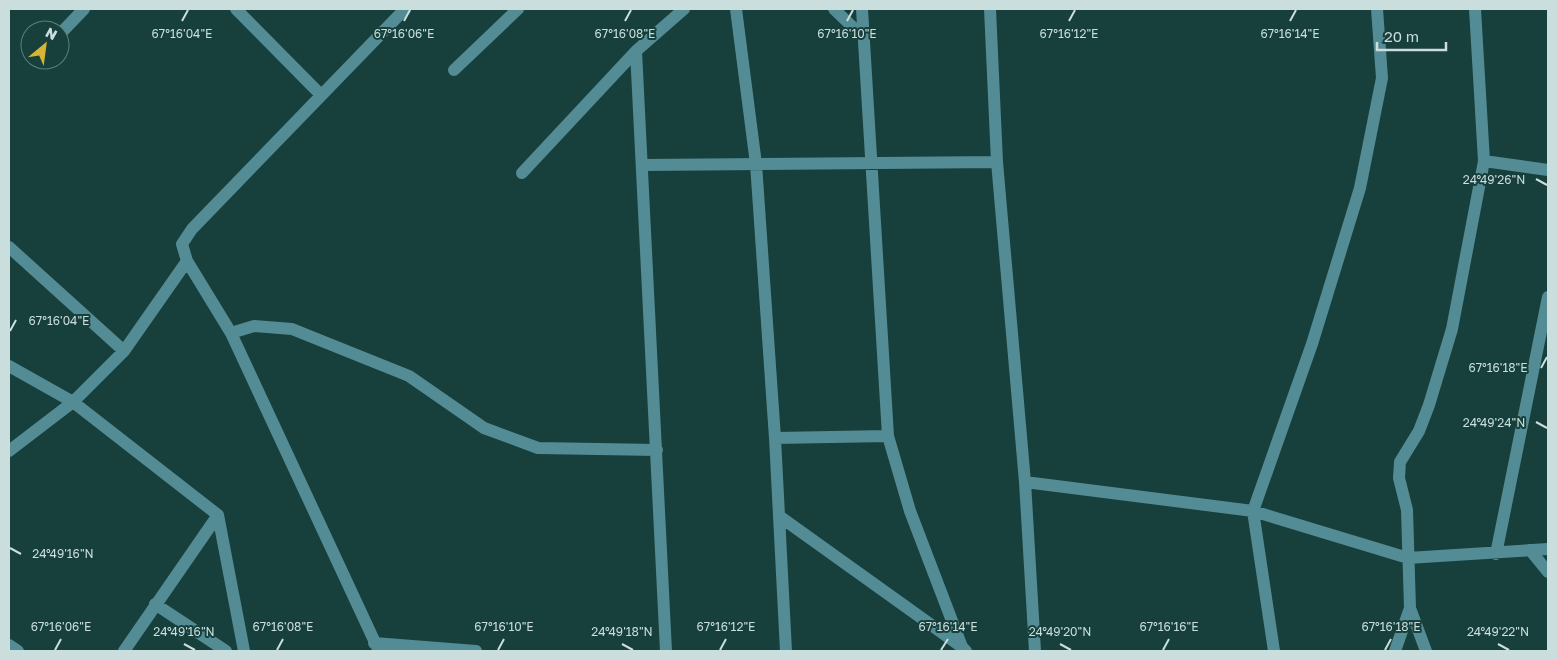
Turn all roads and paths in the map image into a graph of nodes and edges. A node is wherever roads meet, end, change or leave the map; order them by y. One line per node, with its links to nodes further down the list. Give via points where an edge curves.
1 (84, 9): 12 (street)
2 (236, 9): 16 (street)
3 (405, 9): 16 (street)
4 (518, 9): 15 (street)
5 (684, 9): 14 (street)
6 (736, 9): 20 (street)
7 (834, 9): 13 (street)
8 (862, 9): 13 (street)
9 (990, 9): 19 (street)
10 (1377, 9): 36 (street, via 1382,78 1360,188 1312,344)
11 (1475, 9): 17 (street)
12 (70, 24)
13 (863, 38): 18 (street)
14 (636, 51): 21 (street); 23 (street)
15 (454, 70)
16 (321, 95): 25 (street, via 192,229 182,244)
17 (1484, 161): 22 (street); 42 (street, via 1452,329 1419,431 1400,462 1399,478 1407,510)
18 (870, 162): 19 (street); 20 (street); 31 (street)
19 (997, 162): 35 (street)
20 (756, 164): 21 (street); 32 (street)
21 (643, 165): 33 (street)
22 (1548, 170)
23 (522, 173)
24 (9, 248): 28 (street)
25 (187, 261): 27 (street); 28 (street)
26 (1548, 297): 41 (street)
27 (232, 333): 33 (street, via 254,326 292,329 408,376 484,428 538,448); 47 (street)
28 (124, 351): 30 (street)
29 (9, 366): 30 (street)
30 (74, 402): 34 (street); 37 (street)
31 (888, 436): 32 (street); 48 (street, via 910,511)
32 (775, 438): 38 (street)
33 (657, 450): 54 (street)
34 (9, 451)
35 (1025, 482): 36 (street); 56 (street)
36 (1253, 511): 42 (street); 57 (street)
37 (218, 515): 44 (street); 52 (street)
38 (779, 516): 48 (street); 55 (street)
39 (1548, 548): 40 (street)
40 (1530, 550): 41 (street); 43 (street)
41 (1496, 554): 42 (street)
42 (1408, 558): 45 (street)
43 (1548, 572)
44 (155, 604): 50 (street); 51 (street)
45 (1410, 608): 58 (street); 59 (street)
46 (9, 645): 49 (street)
47 (377, 647): 53 (street)
48 (964, 649)
49 (18, 651)
50 (124, 651)
51 (226, 651)
52 (244, 651)
53 (476, 651)
54 (666, 651)
55 (786, 651)
56 (1035, 651)
57 (1274, 651)
58 (1395, 651)
59 (1426, 651)

